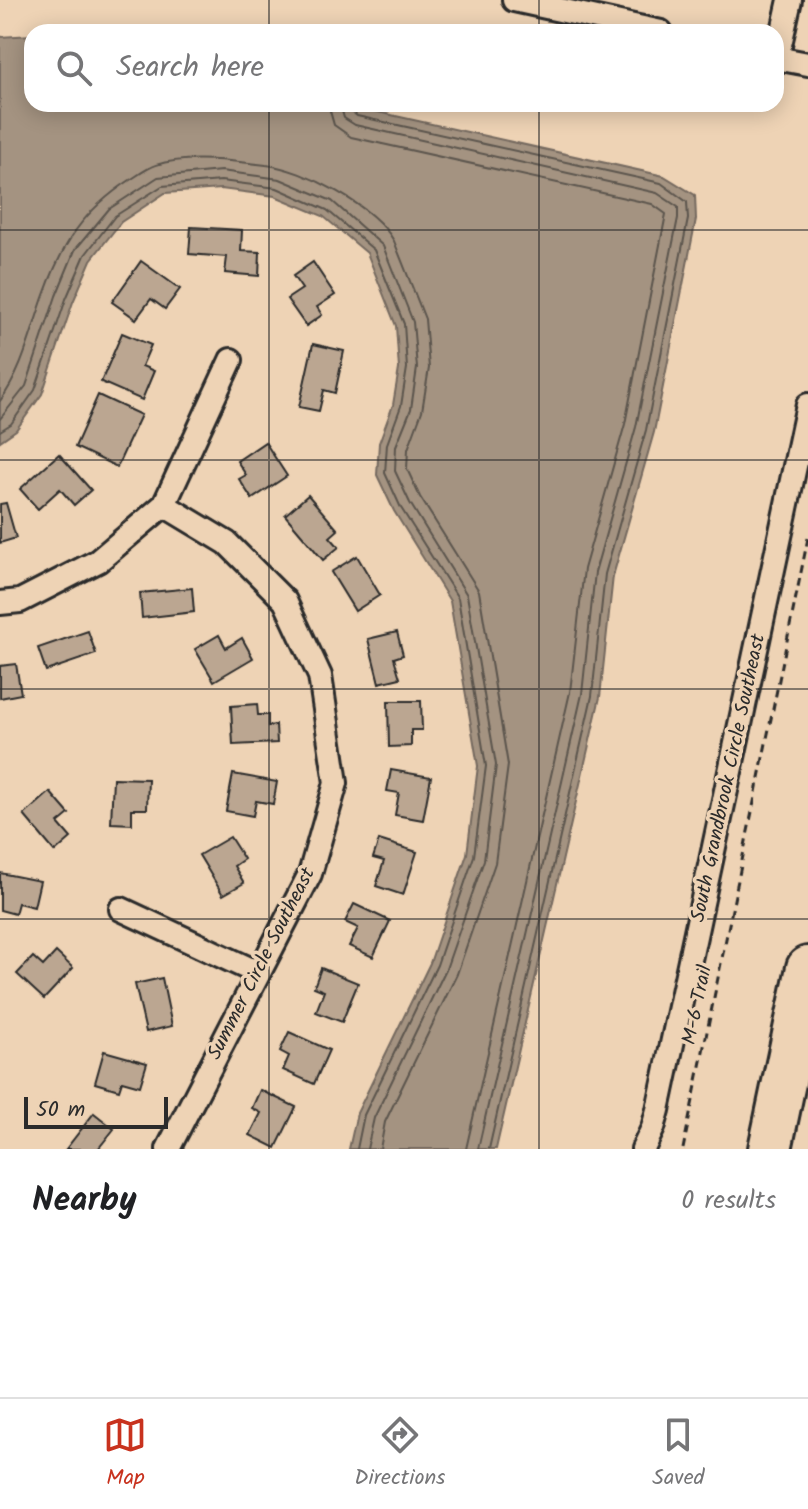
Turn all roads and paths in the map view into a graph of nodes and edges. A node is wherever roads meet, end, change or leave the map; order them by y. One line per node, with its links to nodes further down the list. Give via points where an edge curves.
1 (514, 0): 3 (street)
2 (790, 0): 5 (street)
3 (591, 8): 4 (street)
4 (638, 24)
5 (784, 27)
6 (784, 59): 7 (street)
7 (808, 64)
8 (231, 360): 10 (street)
9 (808, 405): 17 (street, South Grandbrook Circle Southeast, via 658,1110)
10 (164, 505): 12 (street, via 98,561 20,601); 15 (street, Summer Circle Southeast, via 227,543 285,601 320,676 336,783 310,874)
11 (808, 538): 18 (path, M-6 Trail)
12 (0, 603)
13 (121, 909): 15 (street)
14 (808, 968): 19 (highway)
15 (258, 973): 16 (street, Summer Circle Southeast)
16 (168, 1149)
17 (643, 1149)
18 (683, 1149)
19 (770, 1149)

